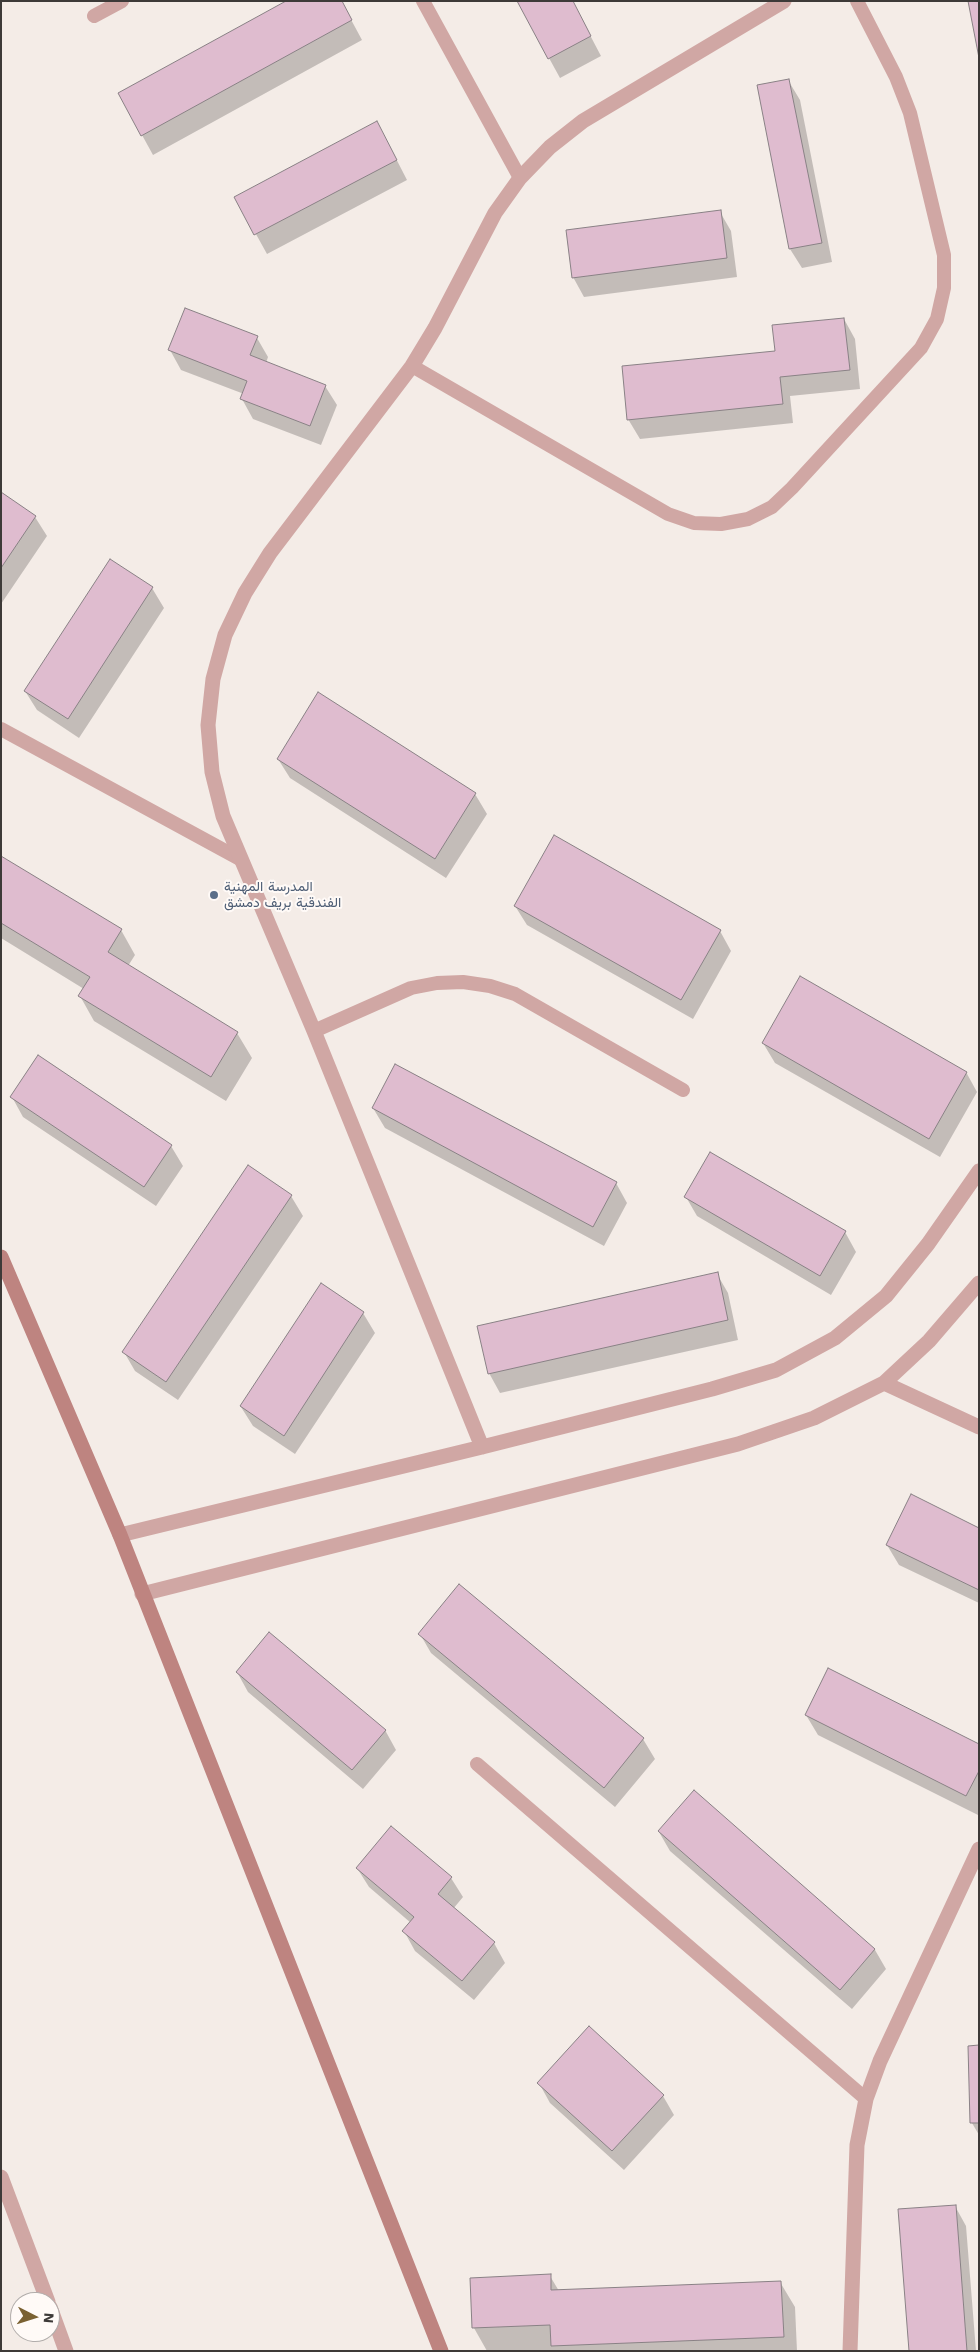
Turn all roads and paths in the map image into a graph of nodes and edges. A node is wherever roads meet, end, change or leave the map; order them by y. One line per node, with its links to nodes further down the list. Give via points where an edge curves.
1 (122, 1): 5 (lane)
2 (424, 1): 6 (lane)
3 (784, 1): 6 (street, via 583,120)
4 (857, 1): 7 (lane, via 896,77 910,113 944,255 944,288 937,319 921,348 772,507 748,518 721,524 694,522 668,514)
5 (94, 16)
6 (520, 178): 7 (street, via 495,213)
7 (412, 366): 9 (street, via 270,553 245,593 225,635 213,679 209,735 214,781 223,816)
8 (1, 729): 9 (lane)
9 (240, 859): 10 (street)
10 (314, 1031): 11 (lane, via 411,988 463,982 490,986 515,994); 17 (street)
11 (682, 1090)
12 (979, 1172): 17 (street, via 886,1296 835,1338 776,1370)
13 (1, 1257): 18 (main road)
14 (979, 1283): 15 (street, via 929,1341)
15 (884, 1383): 16 (street); 19 (street, via 814,1418 738,1444)
16 (979, 1427)
17 (482, 1447): 18 (street)
18 (120, 1535): 19 (main road)
19 (142, 1594): 27 (main road)
20 (476, 1764): 22 (lane)
21 (979, 1848): 22 (street, via 880,2061)
22 (866, 2099): 28 (street, via 857,2145)
23 (1, 2177): 24 (street)
24 (44, 2292)
25 (60, 2334): 26 (street)
26 (66, 2351)
27 (441, 2351)
28 (850, 2351)

